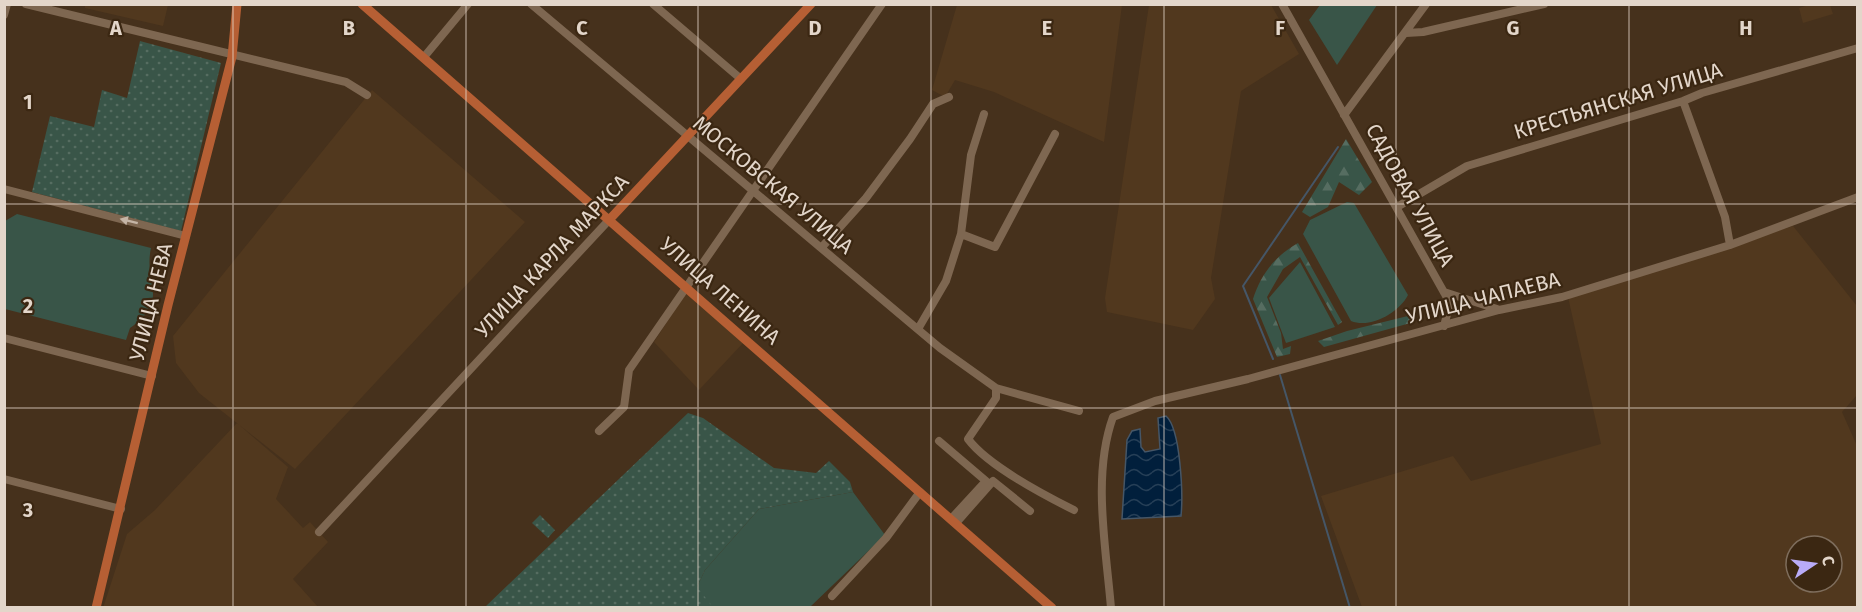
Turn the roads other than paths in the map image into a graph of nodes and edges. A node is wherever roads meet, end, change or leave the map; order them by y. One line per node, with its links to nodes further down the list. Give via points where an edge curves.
1 (7, 4): 13 (street)
2 (26, 4): 16 (street)
3 (237, 4): 16 (main road, УЛИЦА НЕВА)
4 (362, 4): 17 (main road, УЛИЦА ЛЕНИНА)
5 (468, 4): 17 (street)
6 (531, 4): 25 (street, МОСКОВСКАЯ УЛИЦА)
7 (653, 4): 18 (street)
8 (811, 4): 18 (main road, УЛИЦА КАРЛА МАРКСА)
9 (882, 4): 27 (street)
10 (1282, 4): 23 (street, САДОВАЯ УЛИЦА)
11 (1426, 4): 14 (street)
12 (1544, 4): 14 (street)
13 (4, 15)
14 (1406, 33): 23 (street)
15 (1857, 48): 21 (street, КРЕСТЬЯНСКАЯ УЛИЦА)
16 (232, 57): 19 (street, via 346,82); 32 (main road, УЛИЦА НЕВА)
17 (424, 57): 30 (main road, УЛИЦА ЛЕНИНА)
18 (741, 79): 25 (main road, УЛИЦА КАРЛА МАРКСА)
19 (367, 95)
20 (949, 97): 34 (street, via 933,104 866,198)
21 (1683, 101): 29 (street, КРЕСТЬЯНСКАЯ УЛИЦА, via 1467,165); 33 (street, via 1725,217)
22 (984, 114): 31 (street, via 971,155)
23 (1344, 115): 29 (street, САДОВАЯ УЛИЦА)
24 (1055, 134): 31 (street, via 995,247)
25 (688, 137): 27 (street, МОСКОВСКАЯ УЛИЦА); 30 (main road, УЛИЦА КАРЛА МАРКСА)
26 (4, 189): 32 (street, one-way to 26)
27 (753, 190): 34 (street, МОСКОВСКАЯ УЛИЦА); 35 (street)
28 (1857, 197): 33 (street, УЛИЦА ЧАПАЕВА)
29 (1397, 207): 36 (street, САДОВАЯ УЛИЦА)
30 (609, 220): 35 (main road, УЛИЦА ЛЕНИНА); 52 (street, УЛИЦА КАРЛА МАРКСА)
31 (961, 234): 39 (street, via 946,281)
32 (186, 236): 41 (main road, УЛИЦА НЕВА)
33 (1730, 245): 37 (street, УЛИЦА ЧАПАЕВА, via 1562,297)
34 (822, 248): 39 (street, МОСКОВСКАЯ УЛИЦА)
35 (686, 285): 44 (street, via 629,370 624,407); 47 (main road, УЛИЦА ЛЕНИНА)
36 (1444, 292): 37 (street); 38 (street, САДОВАЯ УЛИЦА, via 1450,303)
37 (1499, 310): 38 (street, УЛИЦА ЧАПАЕВА)
38 (1444, 326): 56 (street, УЛИЦА ЧАПАЕВА, via 1155,401 1113,417 1104,441 1103,509)
39 (918, 329): 42 (street, МОСКОВСКАЯ УЛИЦА)
40 (4, 338): 41 (street)
41 (152, 376): 48 (main road, УЛИЦА НЕВА)
42 (996, 388): 43 (street, МОСКОВСКАЯ УЛИЦА); 49 (street, via 996,398 968,439 974,448 1010,473)
43 (1078, 411)
44 (599, 431)
45 (939, 441): 51 (street, via 986,481)
46 (4, 479): 48 (street)
47 (920, 492): 51 (main road, УЛИЦА ЛЕНИНА); 53 (street, via 886,538)
48 (121, 509): 54 (main road, УЛИЦА НЕВА)
49 (1074, 510)
50 (1030, 511): 51 (street, via 993,481)
51 (954, 521): 55 (main road, УЛИЦА ЛЕНИНА)
52 (319, 532)
53 (832, 596)
54 (96, 608)
55 (1052, 608)
56 (1111, 608)

